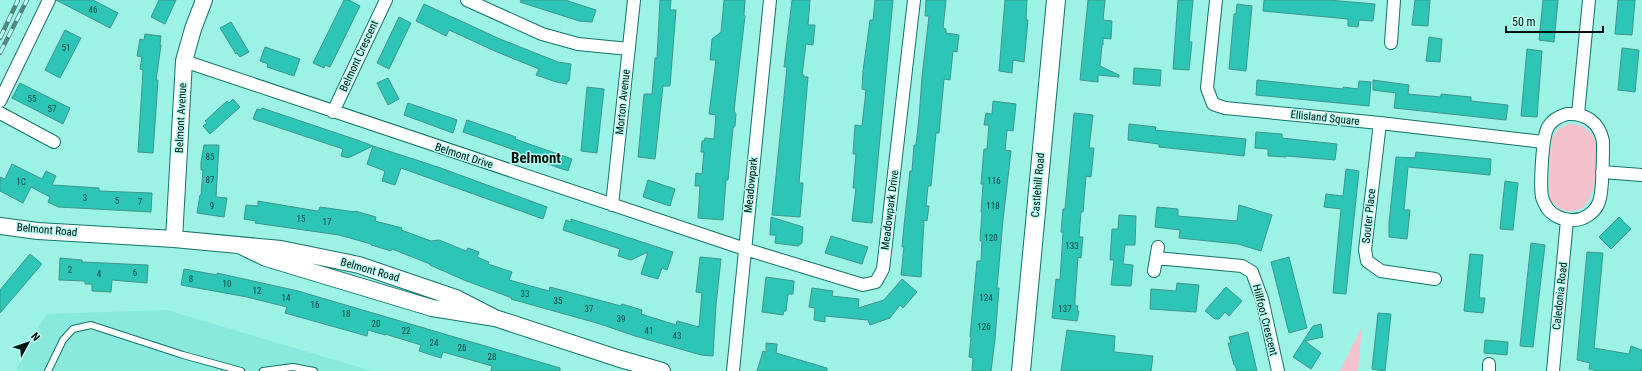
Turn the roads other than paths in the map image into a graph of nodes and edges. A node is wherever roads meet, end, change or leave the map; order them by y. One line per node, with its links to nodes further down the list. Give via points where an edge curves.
1 (49, 0): 16 (street)
2 (204, 0): 15 (street, Belmont Avenue)
3 (386, 0): 18 (street, Belmont Crescent)
4 (467, 0): 12 (street)
5 (634, 0): 14 (street, Morton Avenue)
6 (770, 0): 29 (street, Meadowpark)
7 (914, 0): 29 (street, Meadowpark Drive, via 883,269 876,282 863,285)
8 (1056, 0): 38 (main road, Castlehill Road)
9 (1216, 0): 20 (street, Ellisland Square, via 1207,88 1213,104 1226,108)
10 (1394, 0): 13 (street)
11 (1589, 0): 19 (street)
12 (480, 3): 14 (street, via 542,34 578,44)
13 (1390, 43)
14 (629, 49): 25 (street, Morton Avenue)
15 (184, 61): 18 (street, Belmont Drive); 28 (street, Belmont Avenue)
16 (0, 101)
17 (0, 112): 21 (street)
18 (333, 112): 25 (street, Belmont Drive)
19 (1578, 114): 22 (street, via 1567,114 1556,119 1547,128); 23 (street, via 1592,120 1601,133)
20 (1380, 123): 22 (street, Ellisland Square); 31 (street, Souter Place, via 1365,250 1367,261 1381,272)
21 (54, 142)
22 (1543, 142): 26 (street, via 1542,196 1552,213)
23 (1602, 172): 24 (street); 26 (street, via 1600,200 1594,211 1581,219)
24 (1642, 175)
25 (612, 205): 29 (street, Belmont Drive)
26 (1567, 220): 40 (street, Caledonia Road)
27 (0, 226): 28 (street, Belmont Road, via 38,231)
28 (174, 239): 36 (street, Belmont Road, via 281,249 359,265 456,298 495,318)
29 (745, 249): 37 (street, Meadowpark)
30 (1154, 271): 39 (street, Hillfoot Crescent, via 1157,253 1242,266 1252,272 1262,299)
31 (1435, 279)
32 (48, 371): 33 (lane, via 63,340 73,328 91,326)
33 (241, 371)
34 (263, 371): 35 (lane, via 293,367)
35 (314, 371)
36 (662, 371)
37 (734, 371)
38 (1021, 371)
39 (1278, 371)
40 (1552, 371)

